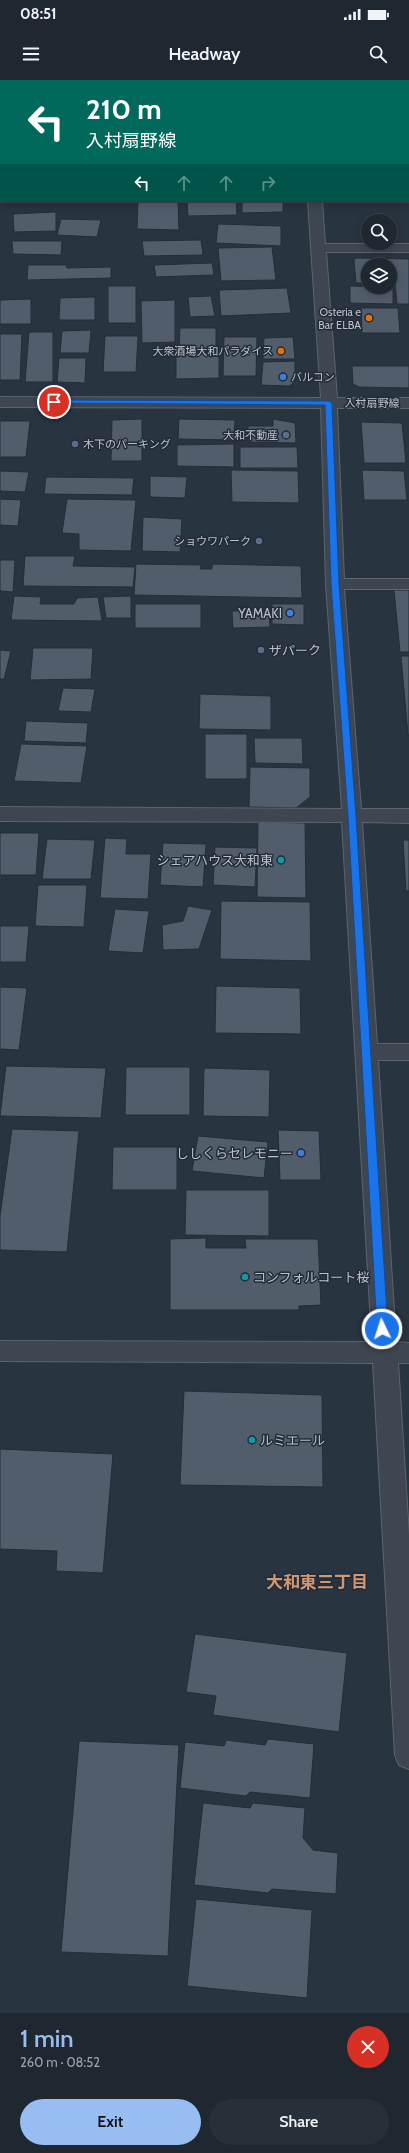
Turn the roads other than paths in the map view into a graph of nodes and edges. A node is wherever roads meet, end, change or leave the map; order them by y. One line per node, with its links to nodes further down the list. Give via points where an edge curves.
1 (315, 202): 2 (street)
2 (317, 248): 3 (street); 5 (street)
3 (409, 248)
4 (0, 402): 5 (street, 入村扇野線)
5 (329, 403): 6 (street, 入村扇野線); 7 (street)
6 (409, 403)
7 (335, 584): 8 (street); 10 (street)
8 (409, 584)
9 (0, 814): 10 (street)
10 (352, 816): 11 (street); 12 (street)
11 (409, 816)
12 (365, 1052): 13 (street); 15 (street)
13 (409, 1052)
14 (0, 1351): 15 (street)
15 (384, 1353): 16 (street); 17 (street)
16 (409, 1353)
17 (409, 1755)

